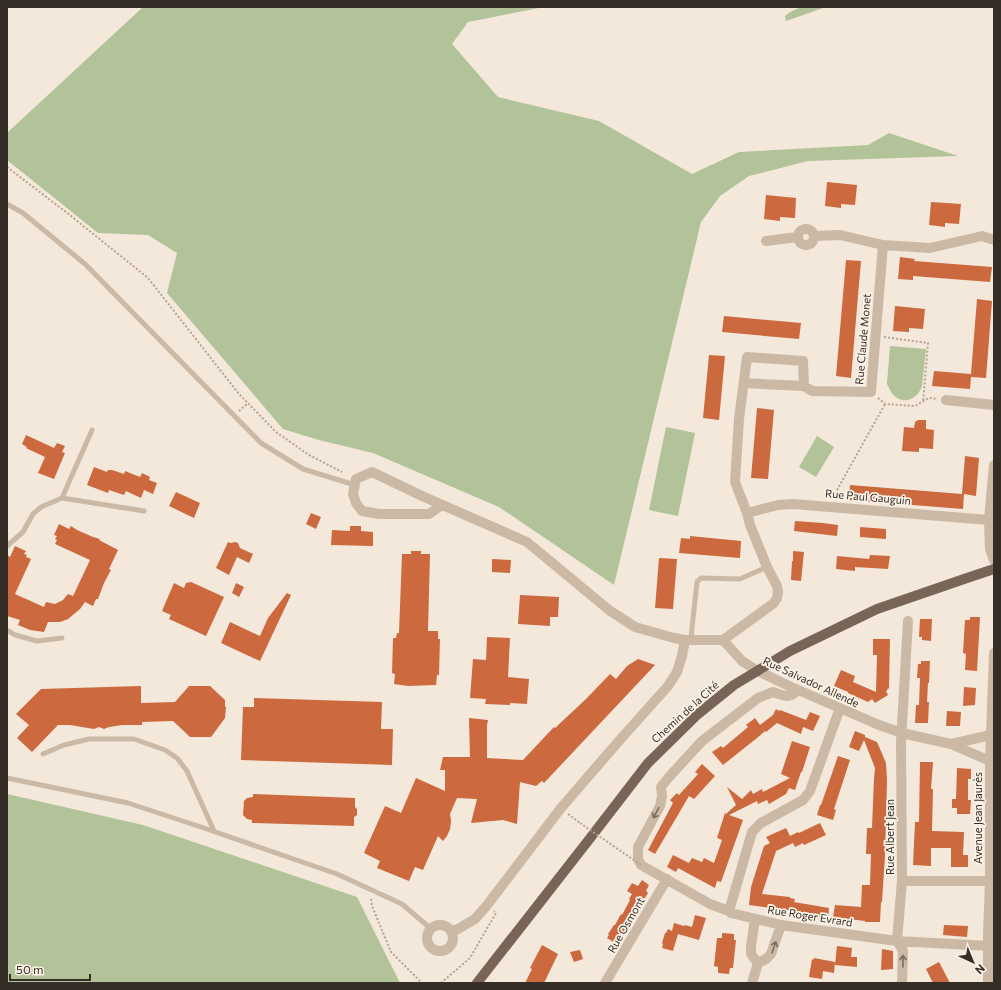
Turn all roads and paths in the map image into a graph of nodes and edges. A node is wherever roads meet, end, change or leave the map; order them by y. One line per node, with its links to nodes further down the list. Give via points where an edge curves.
1 (7, 167): 12 (path, via 148,278)
2 (7, 204): 15 (lane, via 23,213 85,264)
3 (994, 240): 5 (street, via 982,236 930,248)
4 (766, 241): 5 (street, via 798,237 799,241 806,245 814,241 814,236 840,235)
5 (883, 244): 6 (street, Rue Claude Monet)
6 (876, 336): 9 (street, Rue Claude Monet); 11 (path, via 928,343)
7 (744, 383): 8 (street, Rue Claude Monet); 8 (street, via 747,357 803,361); 23 (street, via 735,482)
8 (804, 386): 9 (street, Rue Claude Monet, via 812,391)
9 (871, 392): 13 (path)
10 (946, 400): 11 (path, via 929,398); 14 (street)
11 (923, 402): 13 (path, via 915,406)
12 (248, 403): 15 (path); 18 (path, via 276,432)
13 (885, 404): 21 (path, via 836,492)
14 (994, 405)
15 (234, 416): 18 (lane, via 261,443 303,469)
16 (92, 430): 19 (lane)
17 (994, 465): 24 (street)
18 (355, 482): 20 (street, via 372,472); 20 (street, via 353,494 362,511 379,514 429,514)
19 (62, 498): 22 (lane); 25 (lane, via 41,507 33,514 23,532)
20 (442, 505): 32 (street, via 527,542 609,610 635,627)
21 (836, 507): 23 (street, Rue Paul Gauguin, via 778,505); 24 (street, Rue Paul Gauguin)
22 (144, 510)
23 (747, 513): 27 (street)
24 (989, 520): 26 (street, via 990,549)
25 (7, 546)
26 (994, 560)
27 (767, 568): 32 (lane, via 740,579 701,578 697,582 692,628); 33 (street, via 777,586 777,598 774,603)
28 (994, 569): 35 (main road, Chemin de la Cité, via 877,609)
29 (908, 621): 39 (street, Rue Albert Jean)
30 (7, 630): 31 (lane, via 15,635 37,640)
31 (62, 638)
32 (688, 640): 33 (street); 45 (street, via 677,672 668,686)
33 (723, 640): 35 (street, Rue Salvador Allende, via 742,661)
34 (994, 653): 36 (street, Avenue Jean Jaurès)
35 (756, 670): 37 (street, Rue Salvador Allende); 63 (main road, Chemin de la Cité, via 738,681 698,714 648,763)
36 (993, 684): 40 (street, Avenue Jean Jaurès)
37 (798, 690): 38 (street, Rue Salvador Allende); 47 (street, one-way to 47, via 794,695 784,696 773,692 758,698 702,741 669,777 661,787 660,806 638,848)
38 (840, 708): 39 (street, Rue Salvador Allende); 53 (street, via 810,791 803,800 761,823 752,832)
39 (902, 733): 41 (street, Rue Salvador Allende); 49 (street, Rue Albert Jean)
40 (991, 735): 41 (street); 43 (street, Avenue Jean Jaurès)
41 (951, 744): 43 (street, Rue Salvador Allende)
42 (43, 754): 46 (lane, via 64,745 89,739 134,739 165,750 178,758 187,771)
43 (990, 761): 50 (street, Avenue Jean Jaurès)
44 (7, 778): 46 (lane, via 128,802)
45 (561, 808): 47 (path, bridge); 52 (street)
46 (214, 831): 51 (lane, via 337,874)
47 (641, 865): 48 (street, Rue Roger Evrard)
48 (666, 879): 53 (street, Rue Roger Evrard, via 710,904); 64 (street, Rue Osmont)
49 (902, 881): 50 (street); 58 (street, Rue Albert Jean)
50 (992, 881): 59 (street, Avenue Jean Jaurès)
51 (370, 889): 56 (lane, via 402,904); 61 (path, via 372,906 391,952)
52 (488, 904): 57 (street, via 475,919); 62 (path, via 496,913 470,958)
53 (729, 911): 54 (street, Rue Roger Evrard)
54 (755, 919): 55 (street, Rue Roger Evrard); 60 (street, via 751,954)
55 (781, 925): 58 (street, Rue Roger Evrard); 60 (street, one-way to 55, via 771,954)
56 (430, 928): 57 (street, via 442,924); 57 (street, via 426,936 428,945 436,951 445,951 452,945)
57 (452, 931)
58 (897, 941): 59 (street, Rue Roger Evrard); 66 (street, one-way to 58, via 903,951)
59 (988, 946): 67 (street, Avenue Jean Jaurès)
60 (758, 963): 65 (street)
61 (422, 983)
62 (441, 983)
63 (477, 983)
64 (605, 983)
65 (752, 983)
66 (902, 983)
67 (988, 983): 68 (street)
68 (994, 983)

